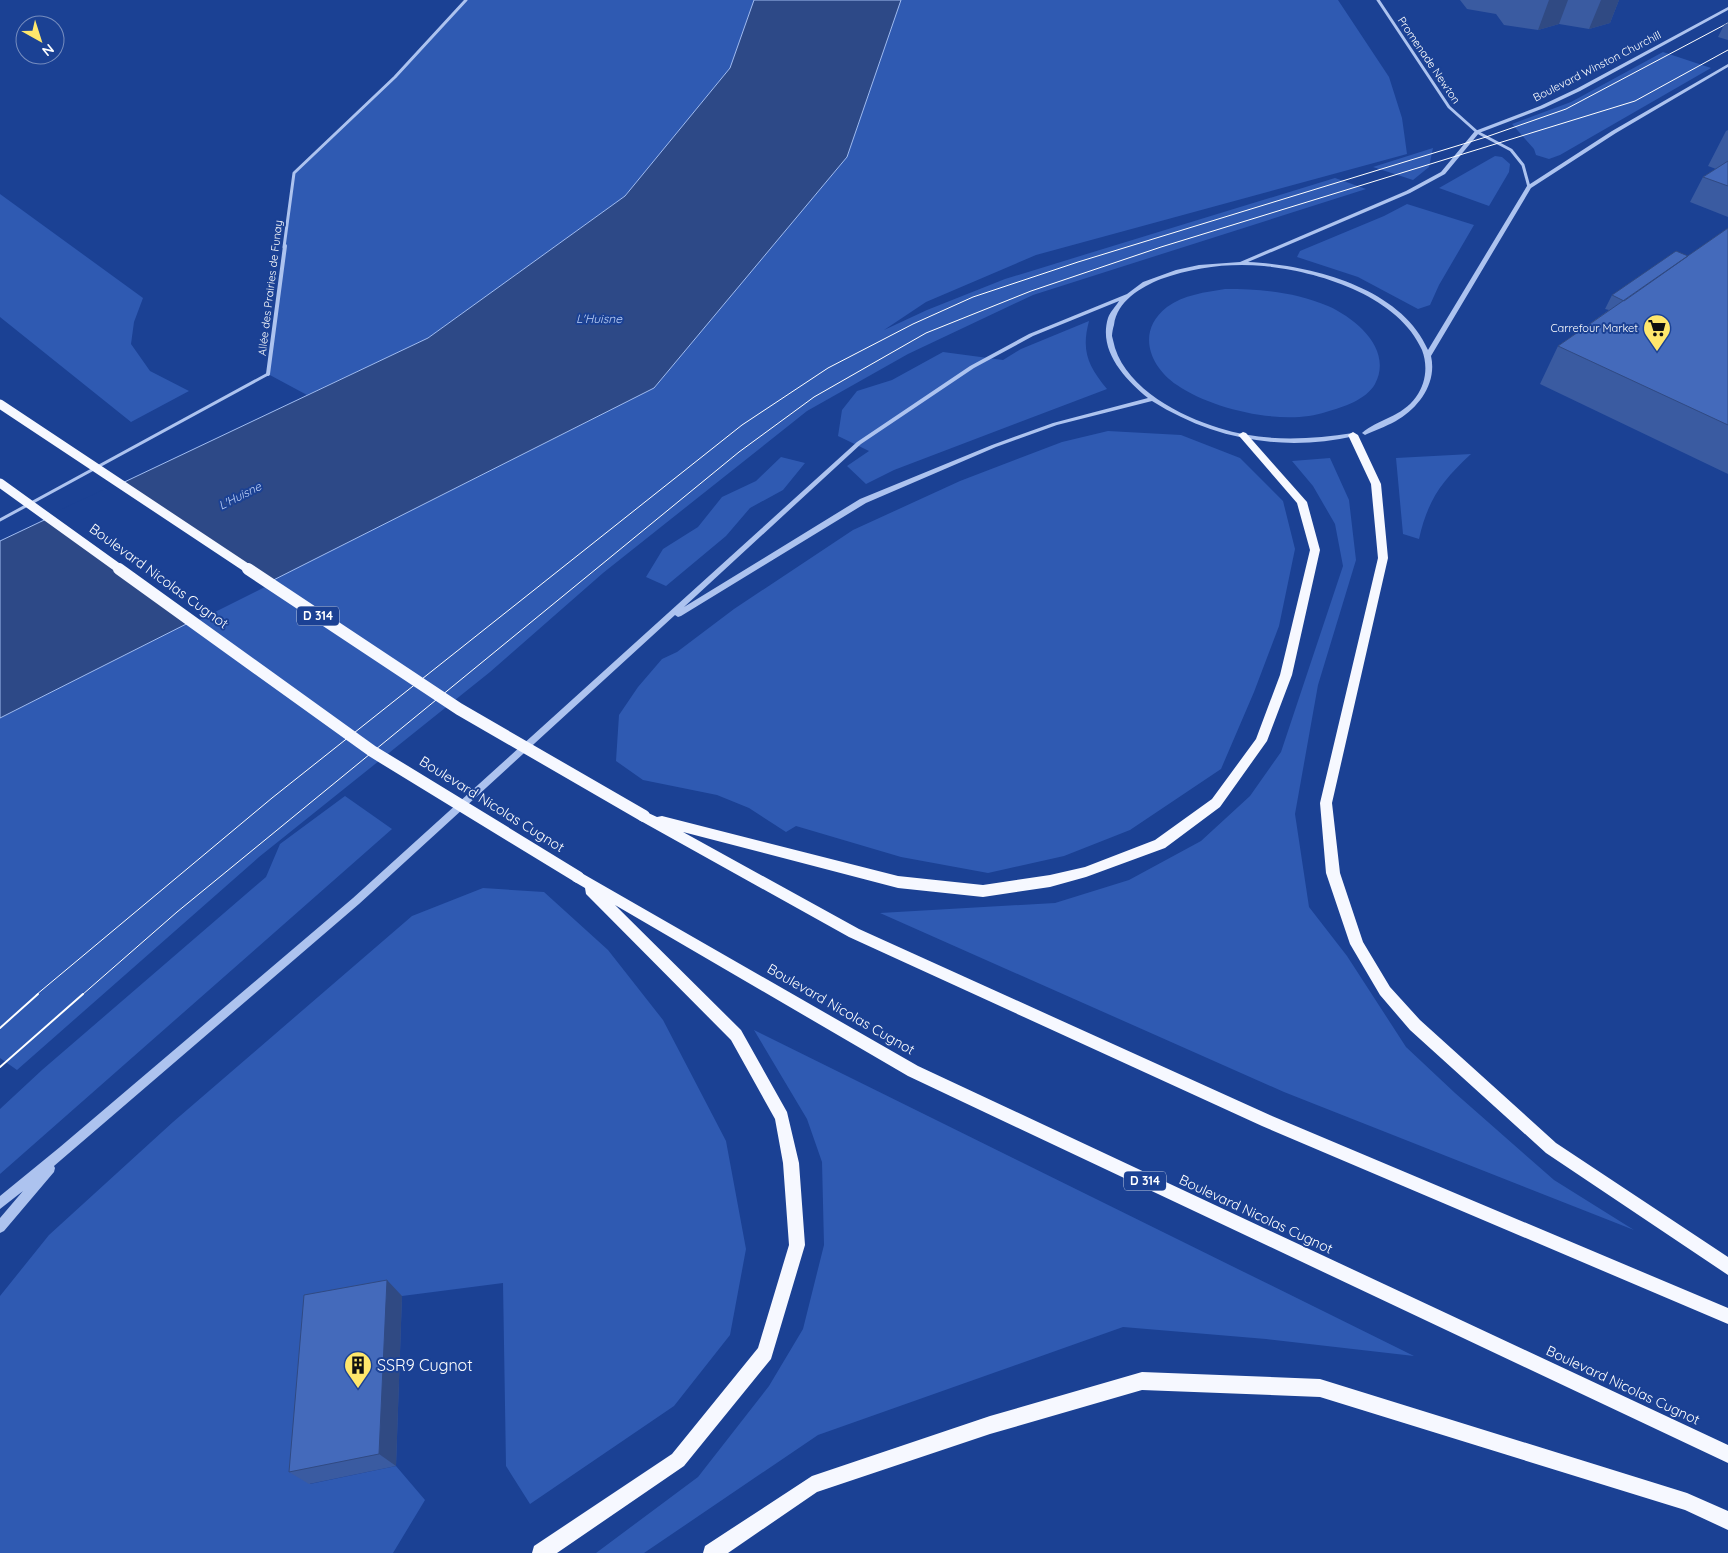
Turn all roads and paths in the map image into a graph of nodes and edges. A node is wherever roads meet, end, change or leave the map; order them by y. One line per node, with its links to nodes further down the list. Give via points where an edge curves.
1 (466, 0): 10 (street, Allée des Prairies de Funay, via 395,77 294,174)
2 (1378, 0): 5 (street, Promenade Newton, via 1449,107)
3 (1728, 8): 5 (street, Boulevard Winston Churchill, via 1578,90)
4 (1728, 65): 6 (street)
5 (1477, 132): 6 (street, Promenade Newton, via 1511,150 1523,165); 7 (street, Boulevard Winston Churchill, via 1443,173 1408,192)
6 (1529, 187): 9 (street)
7 (1240, 263): 8 (street, via 1198,266 1175,272 1149,281); 9 (street, via 1300,270 1362,291 1402,317 1421,340)
8 (1129, 295): 11 (street, via 1117,307 1111,321 1109,337 1112,352 1127,377); 17 (street, via 1031,335 972,367 859,443)
9 (1428, 356): 13 (street, via 1430,373 1426,389 1415,404 1399,418)
10 (268, 374): 16 (lane, Allée des Prairies de Funay)
11 (1152, 399): 14 (street, via 1192,420); 17 (street, via 1056,424 994,446 863,501)
12 (0, 404): 18 (main road, D 314, bridge, via 459,709)
13 (1359, 434): 14 (street, via 1300,441); 23 (main road, via 1376,484 1384,558 1326,803 1333,873 1358,944 1385,990 1415,1024 1551,1148)
14 (1243, 436): 18 (main road, D 314, via 1302,502 1315,550 1286,675 1261,741 1216,803 1160,844 1086,872 983,891 898,882)
15 (0, 483): 19 (main road, Boulevard Nicolas Cugnot / D 314, bridge, via 372,751)
16 (0, 520)
17 (661, 624): 20 (street, via 356,900)
18 (644, 816): 24 (main road, D 314, via 854,933 1266,1121)
19 (578, 877): 25 (main road, Boulevard Nicolas Cugnot / D 314, via 913,1071); 27 (main road, via 736,1035 782,1117 791,1163 796,1245 765,1353 678,1460)
20 (64, 1151): 21 (street); 22 (street)
21 (0, 1203)
22 (0, 1226)
23 (1728, 1268)
24 (1728, 1316)
25 (1728, 1454)
26 (1728, 1521): 28 (main road, via 1687,1502 1320,1388 1142,1382 990,1425 812,1486)
27 (541, 1553)
28 (712, 1553)

